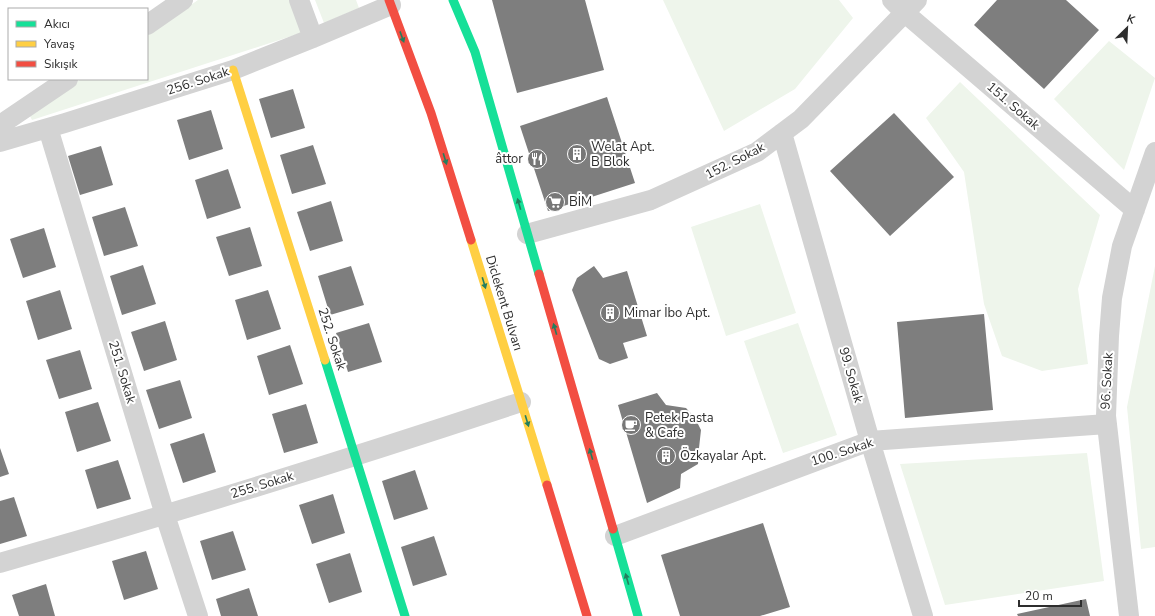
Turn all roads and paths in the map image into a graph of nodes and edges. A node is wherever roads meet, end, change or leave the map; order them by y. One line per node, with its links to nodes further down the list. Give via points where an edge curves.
1 (183, 0): 6 (street)
2 (299, 0): 7 (street)
3 (453, 0): 16 (main road, one-way to 3, via 475,52)
4 (390, 2): 7 (street, 256. Sokak); 17 (main road, Diclekent Bulvarı, one-way to 17, via 431,113)
5 (905, 4): 12 (street, 152. Sokak, via 801,119); 15 (street, 151. Sokak)
6 (148, 24)
7 (314, 38): 8 (street, 256. Sokak)
8 (233, 70): 11 (street, 256. Sokak); 20 (main road, 252. Sokak)
9 (67, 80): 10 (street)
10 (0, 126)
11 (48, 128): 13 (street, 256. Sokak); 21 (street, 251. Sokak)
12 (782, 133): 16 (street, 152. Sokak, via 757,152 651,200); 19 (street, 99. Sokak)
13 (0, 142)
14 (1155, 152): 15 (street, 96. Sokak)
15 (1135, 210): 18 (street, 96. Sokak, via 1122,246 1112,298)
16 (527, 234): 22 (main road, one-way to 16)
17 (521, 402): 20 (street, 255. Sokak); 26 (main road, Diclekent Bulvarı, one-way to 26)
18 (1107, 424): 19 (street, 100. Sokak); 29 (street, 96. Sokak)
19 (870, 441): 22 (street, 100. Sokak); 28 (street, 99. Sokak)
20 (355, 456): 21 (street, 255. Sokak); 25 (main road, 252. Sokak)
21 (165, 514): 23 (street, 255. Sokak); 24 (street, 251. Sokak)
22 (615, 536): 27 (main road, one-way to 22)
23 (0, 563)
24 (198, 616)
25 (405, 616)
26 (587, 616)
27 (638, 616)
28 (923, 616)
29 (1129, 616)

